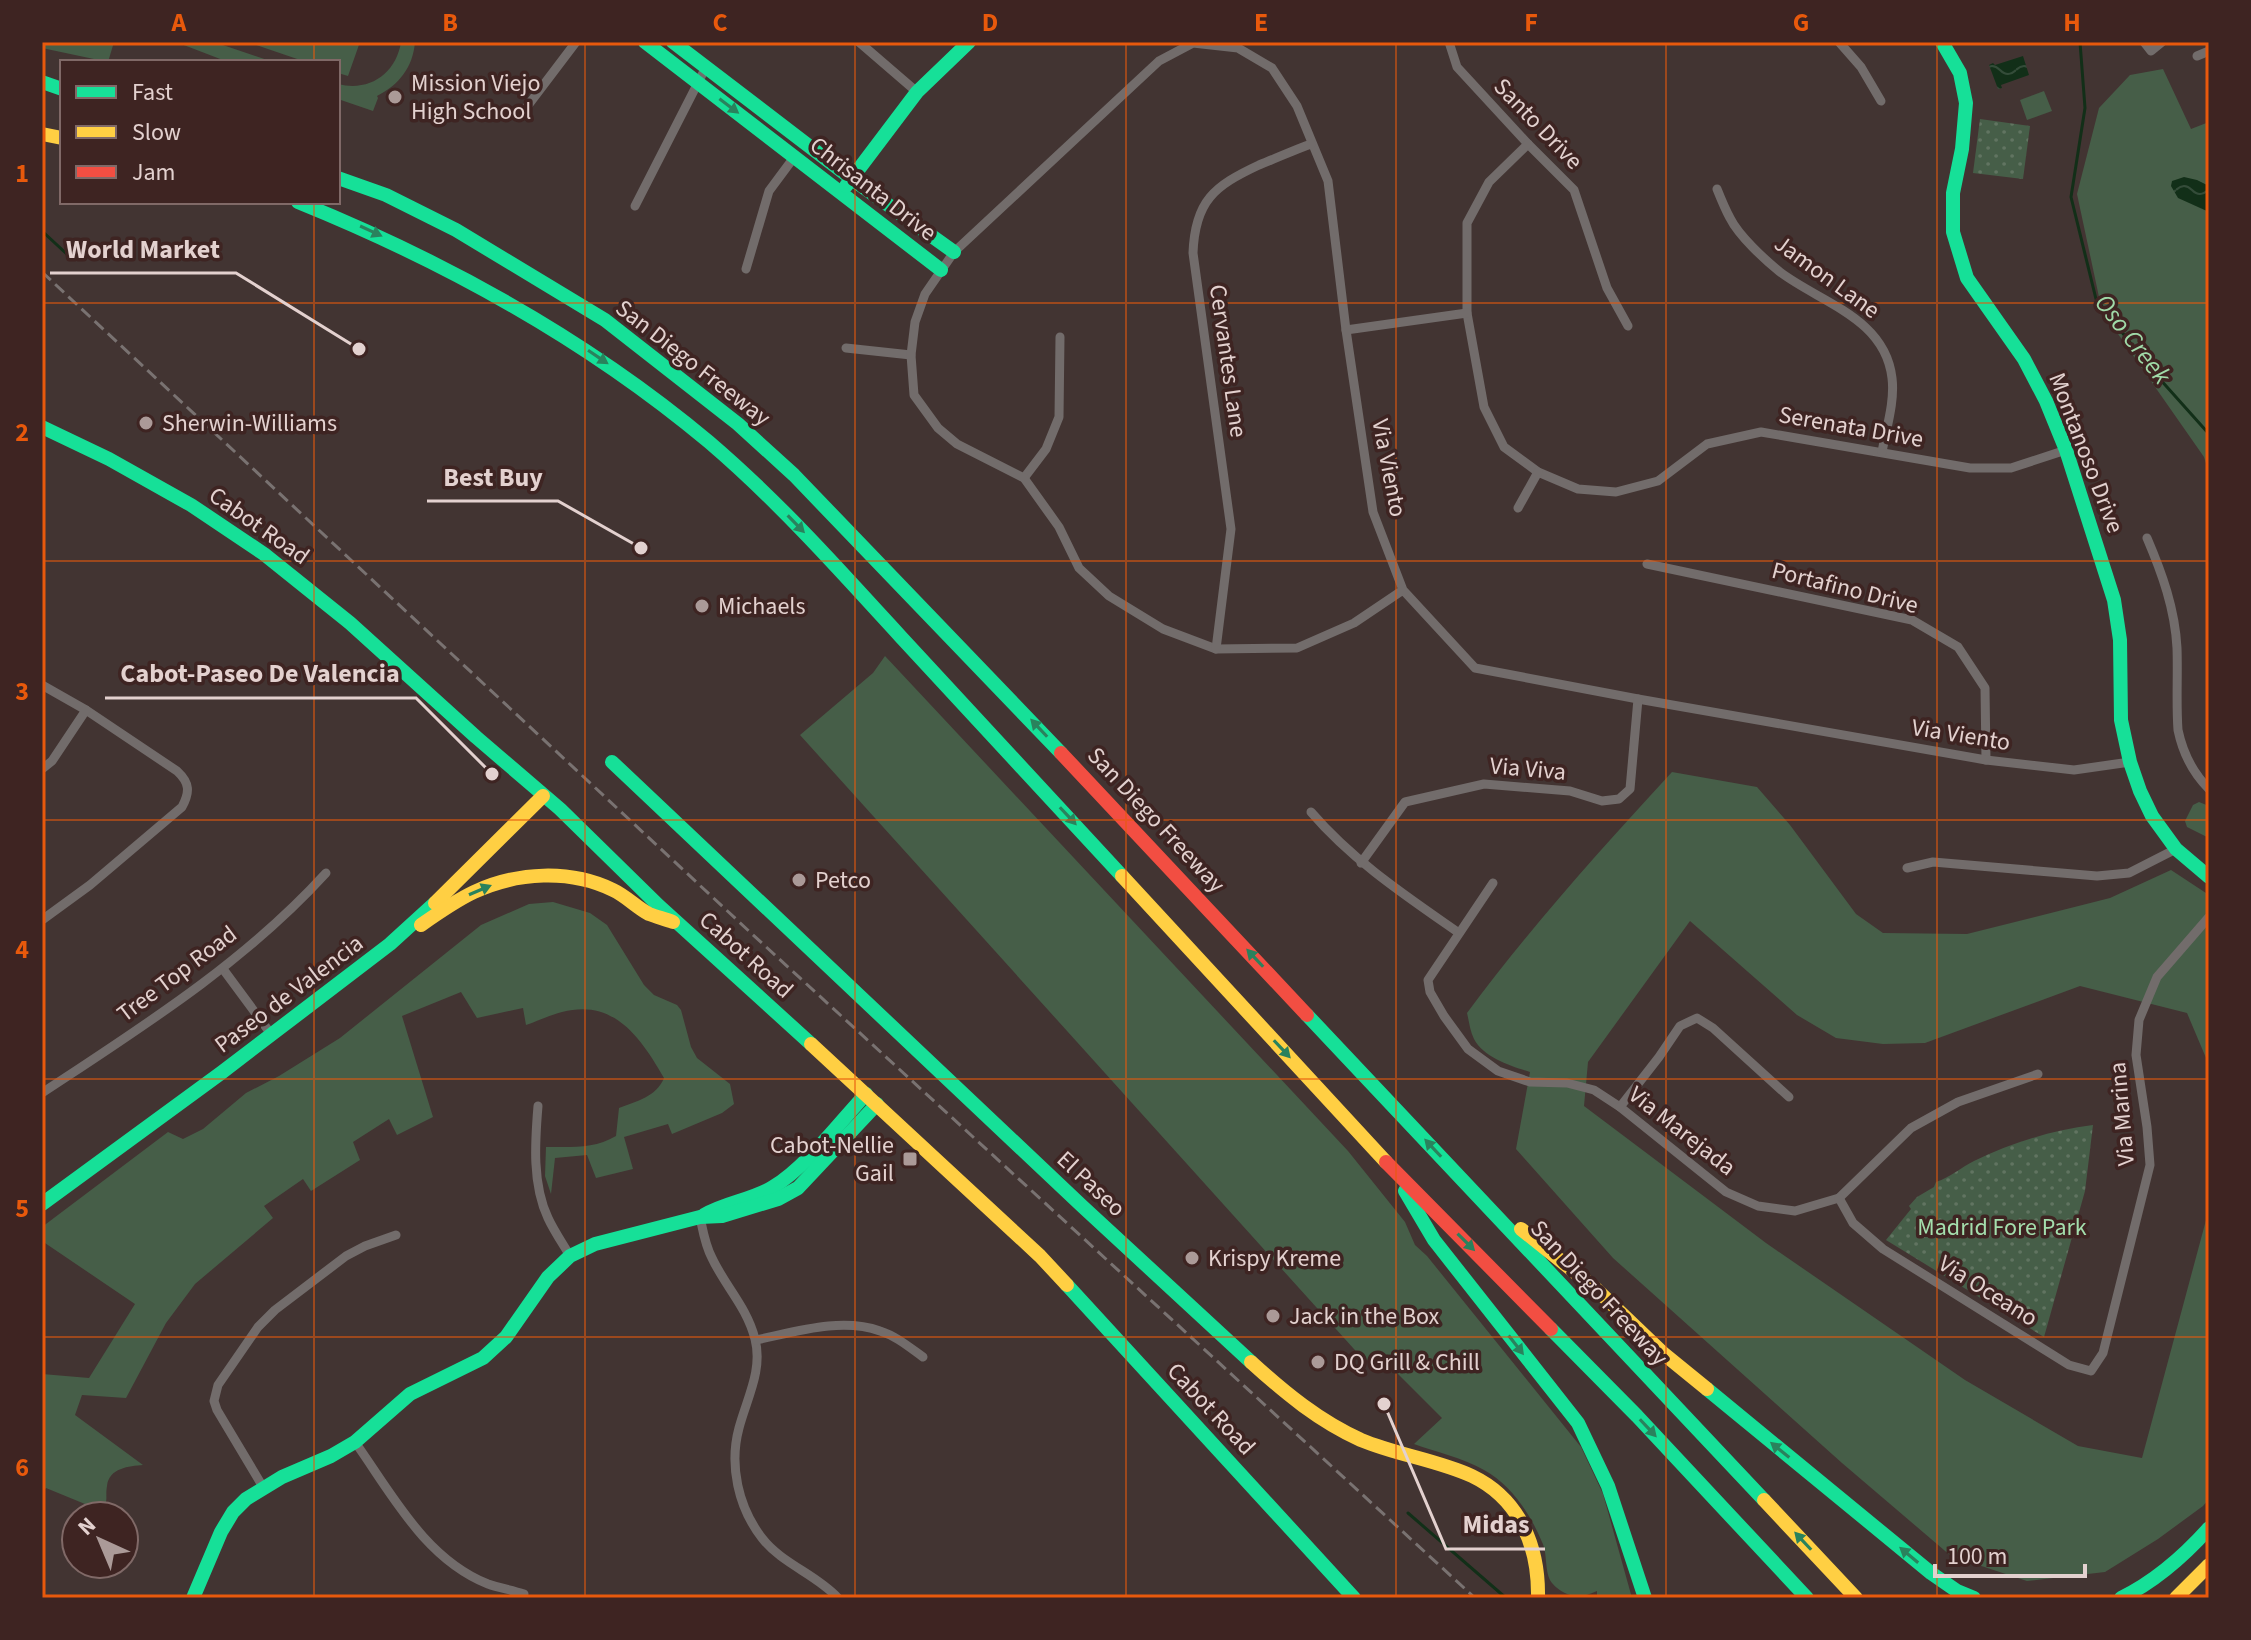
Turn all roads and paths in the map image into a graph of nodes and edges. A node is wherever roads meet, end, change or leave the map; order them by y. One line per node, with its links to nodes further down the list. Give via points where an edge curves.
1 (576, 42): 17 (street)
2 (645, 42): 14 (main road, Chrisanta Drive)
3 (673, 42): 13 (main road, Chrisanta Drive)
4 (859, 42): 15 (street)
5 (969, 42): 15 (main road)
6 (1449, 42): 19 (street, Santo Drive, via 1457,67)
7 (1839, 42): 16 (street)
8 (1942, 42): 37 (main road, Montanoso Drive, via 1960,73 1966,103 1953,232 1967,278 2024,359)
9 (2144, 42): 10 (street, via 2151,51)
10 (2162, 42)
11 (2209, 51): 12 (street)
12 (2197, 56)
13 (706, 67): 14 (street); 22 (main road, Chrisanta Drive)
14 (699, 83): 20 (main road, Chrisanta Drive, one-way to 20); 26 (street)
15 (917, 92): 22 (main road)
16 (1881, 101)
17 (526, 108)
18 (1311, 144): 27 (street, Via Viento, via 1297,106 1272,68 1238,48 1193,43 1159,61); 32 (street, Via Viento, via 1328,181); 45 (street, Cervantes Lane, via 1228,180 1212,194 1194,231 1231,529)
19 (1528, 144): 30 (street, Serenata Drive, via 1489,182 1467,223); 31 (street, Santo Drive, via 1574,190 1607,288)
20 (795, 156): 24 (main road, Chrisanta Drive); 28 (street, via 769,191)
21 (340, 179): 76 (main road, San Diego Freeway, one-way to 21, via 961,646 738,424 605,320 532,274 386,195)
22 (852, 179): 24 (main road); 27 (main road, Chrisanta Drive)
23 (1717, 189): 38 (street, Jamon Lane, via 1736,228 1771,264 1858,319 1875,338 1892,380)
24 (841, 193): 29 (main road, Chrisanta Drive)
25 (303, 204): 75 (main road, one-way to 75, via 430,258 506,299 607,363 706,440 837,567)
26 (635, 206)
27 (954, 252): 29 (street, Via Viento)
28 (746, 269)
29 (941, 270): 35 (street, Chrisanta Drive, via 915,322)
30 (1467, 313): 32 (street); 39 (street, Serenata Drive, via 1484,407 1504,447)
31 (1628, 326)
32 (1346, 330): 44 (street, Via Viento, via 1373,512)
33 (1060, 337): 40 (street, via 1059,417 1046,449)
34 (846, 348): 35 (street)
35 (911, 355): 40 (street, Chrisanta Drive, via 914,395 938,428 957,444)
36 (42, 427): 54 (main road, Cabot Road, via 156,484 264,554 350,623)
37 (2066, 450): 38 (street, Serenata Drive, via 2011,468 1970,468); 51 (main road, Montanoso Drive, via 2114,600 2121,720)
38 (1882, 452): 39 (street, Serenata Drive, via 1761,432 1707,444 1658,481 1616,492 1578,489)
39 (1538, 472): 41 (street)
40 (1024, 478): 45 (street, Chrisanta Drive, via 1059,527 1079,568 1109,596 1163,629)
41 (1518, 508)
42 (2147, 538): 53 (street, via 2174,621 2180,741 2191,768)
43 (1647, 564): 49 (street, Portafino Drive, via 1912,620 1958,647 1985,688)
44 (1403, 590): 45 (street, Chrisanta Drive, via 1354,623 1297,648); 47 (street, Via Viento, via 1475,668)
45 (1216, 649)
46 (42, 685): 48 (street)
47 (1638, 699): 49 (street, Via Viento); 57 (street, Via Viva, via 1630,789 1619,799 1484,784 1405,802)
48 (86, 710): 52 (street); 63 (street, via 184,777 187,797 182,807)
49 (1986, 760): 51 (street, Via Viento, via 2074,770)
50 (612, 762): 93 (main road, El Paseo, via 1289,1396 1357,1438 1461,1472 1501,1497 1518,1516 1534,1549)
51 (2130, 762): 56 (main road, Montanoso Drive, via 2152,816)
52 (42, 769)
53 (2209, 789)
54 (543, 796): 64 (main road, Cabot Road); 66 (main road, Paseo de Valencia)
55 (1311, 812): 57 (street)
56 (2176, 849): 58 (street, via 2129,873 2097,876 1933,862); 60 (main road, Montanoso Drive)
57 (1361, 863): 65 (street)
58 (1907, 868)
59 (326, 873): 67 (street, Tree Top Road)
60 (2209, 877)
61 (1493, 883): 65 (street, Via Marejada)
62 (2209, 917): 84 (street, Via Marina, via 2157,977 2139,1020 2136,1055 2150,1165 2103,1353)
63 (42, 920)
64 (678, 924): 66 (main road, one-way to 64, via 457,901 522,877 586,880); 72 (main road, Cabot Road)
65 (1459, 933): 74 (street, Via Marejada, via 1428,980 1430,992 1468,1049 1498,1071 1530,1082 1594,1090)
66 (390, 944): 68 (main road, Paseo de Valencia)
67 (223, 969): 68 (street); 70 (street, Tree Top Road)
68 (271, 1034): 78 (main road, Paseo de Valencia)
69 (2038, 1074): 77 (street, Via Marejada, via 1958,1102 1911,1128)
70 (42, 1093)
71 (1789, 1097): 74 (street, via 1697,1018 1680,1026)
72 (872, 1099): 79 (main road, via 798,1188 755,1208); 92 (main road, Cabot Road, via 1040,1256)
73 (538, 1106): 81 (street, via 541,1196)
74 (1620, 1107): 77 (street, Via Marejada, via 1726,1192 1758,1206 1795,1211)
75 (1391, 1167): 94 (main road, one-way to 94, via 1434,1240 1578,1423 1605,1475); 95 (main road, one-way to 95, via 1637,1416)
76 (1468, 1185): 96 (main road, San Diego Freeway, one-way to 76); 97 (main road, one-way to 76, via 1931,1573 1729,1409 1596,1289)
77 (1839, 1198): 84 (street, Via Oceano, via 1853,1223 1883,1249 2069,1365)
78 (42, 1204)
79 (700, 1217): 81 (main road, via 595,1244); 82 (street, via 713,1260)
80 (396, 1235): 86 (street, via 346,1256 275,1310 218,1385 217,1410)
81 (570, 1256): 85 (main road, via 483,1358 410,1394)
82 (756, 1340): 83 (street, via 858,1325 899,1339); 91 (street, via 754,1386 734,1463 739,1494 764,1540)
83 (923, 1357)
84 (2091, 1371)
85 (355, 1442): 86 (main road); 89 (street, via 434,1548 468,1574)
86 (263, 1487): 90 (main road, via 227,1522)
87 (2209, 1528): 98 (main road, via 2167,1571)
88 (2209, 1566): 99 (main road)
89 (524, 1594)
90 (193, 1598)
91 (838, 1598)
92 (1354, 1598)
93 (1538, 1598)
94 (1645, 1598)
95 (1807, 1598)
96 (1856, 1598)
97 (1974, 1598)
98 (2121, 1598)
99 (2176, 1598)

